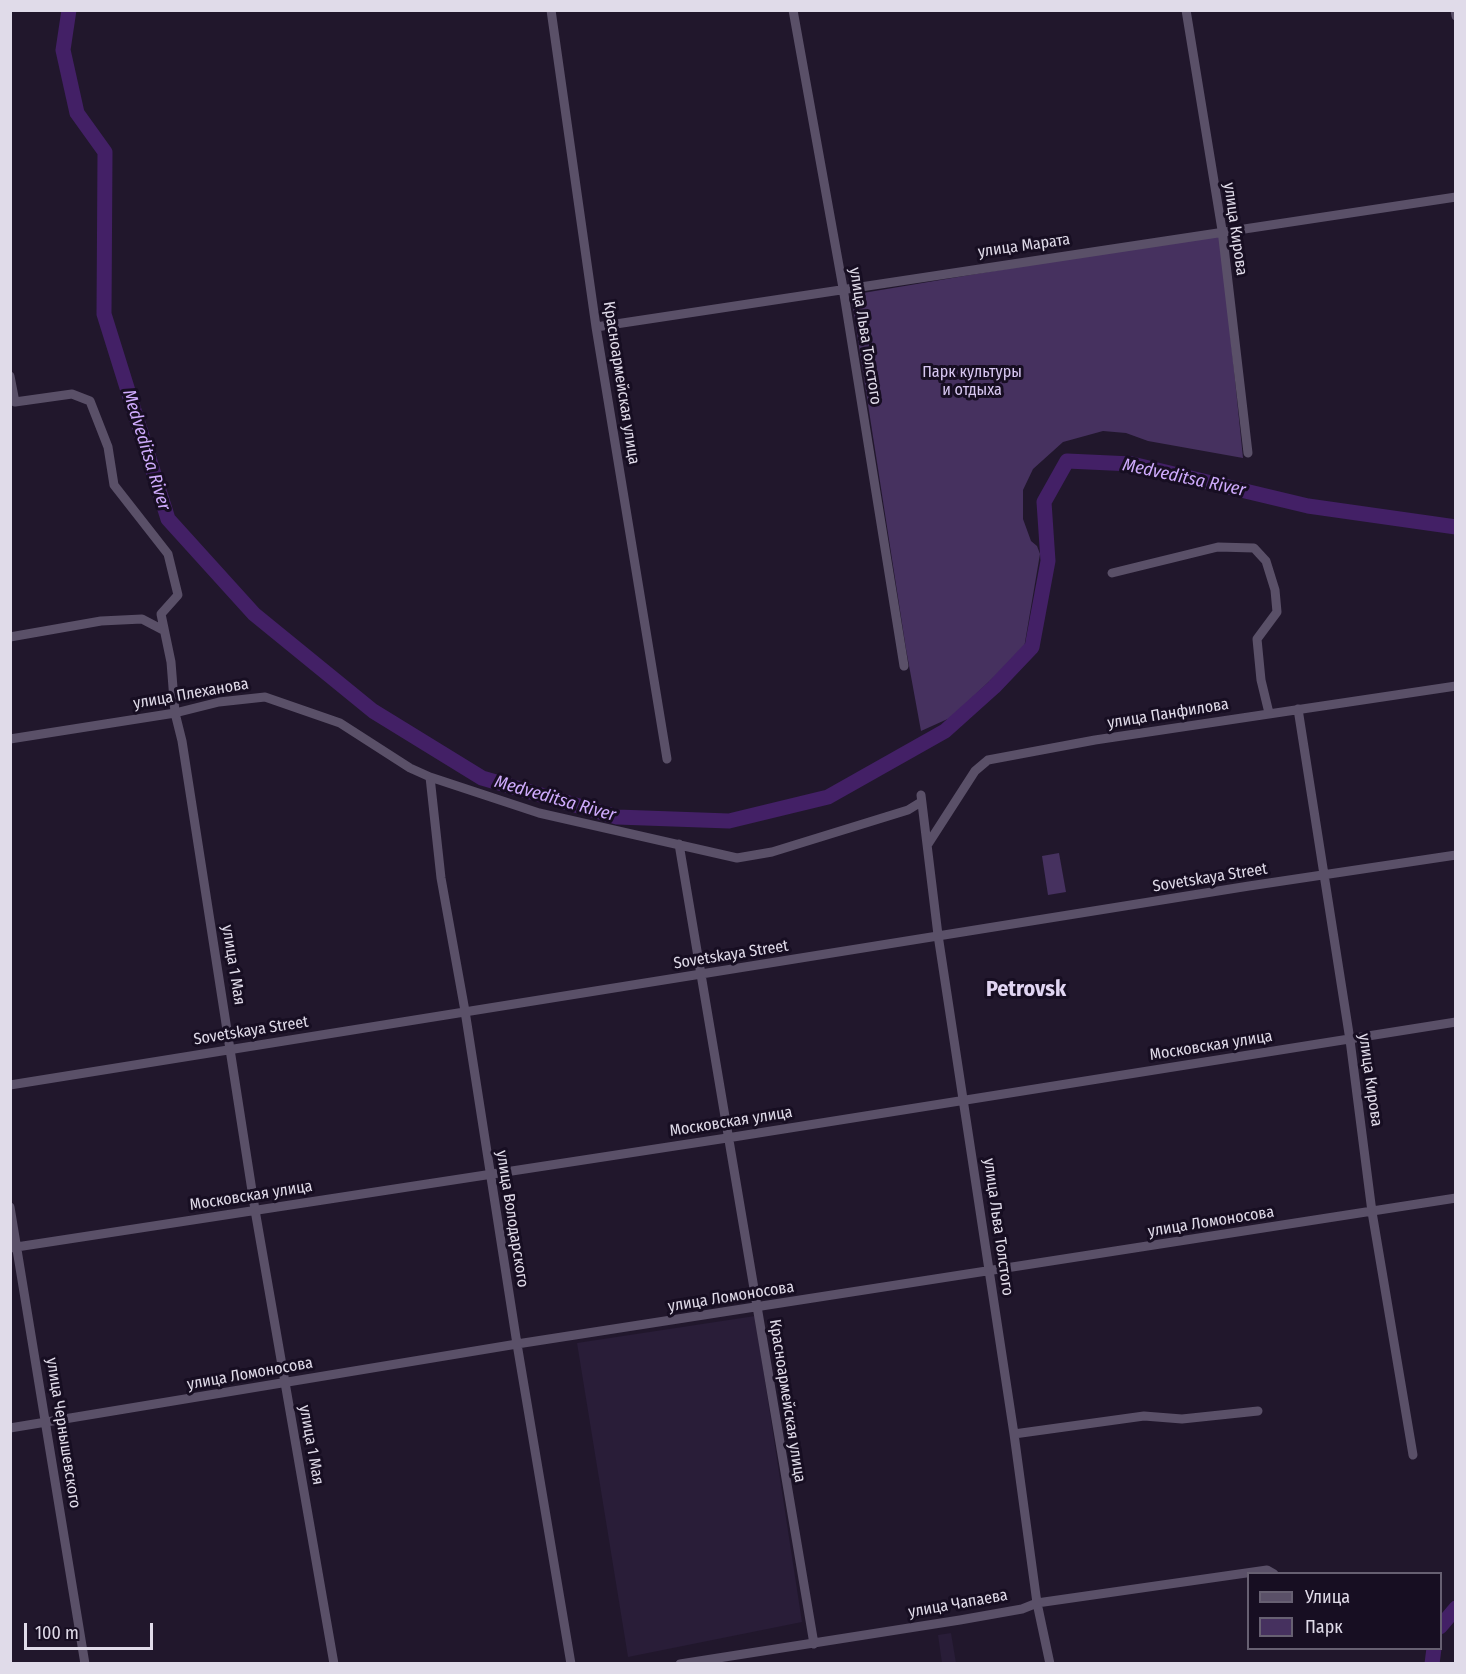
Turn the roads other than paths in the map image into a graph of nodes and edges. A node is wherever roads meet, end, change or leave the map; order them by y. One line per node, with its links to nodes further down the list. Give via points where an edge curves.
1 (551, 10): 9 (street, Красноармейская улица)
2 (793, 10): 8 (street, улица Льва Толстого)
3 (1186, 10): 7 (street, улица Кирова)
4 (1455, 10): 5 (street)
5 (1455, 16)
6 (1455, 197): 7 (street, улица Марата)
7 (1222, 230): 8 (street, улица Марата); 12 (street, улица Кирова)
8 (843, 288): 9 (street, улица Марата); 16 (street, улица Льва Толстого)
9 (596, 327): 22 (street, Красноармейская улица)
10 (10, 376): 11 (street, улица 1 Мая)
11 (13, 403): 14 (street, улица 1 Мая, via 72,394 90,401 108,447 114,485 168,554 178,595 161,614)
12 (1248, 453)
13 (1112, 573): 20 (street, via 1218,547 1254,548 1266,561 1277,612 1257,639)
14 (163, 630): 15 (street, via 142,619 101,621); 19 (street, улица 1 Мая, via 171,662)
15 (10, 637)
16 (904, 666)
17 (1455, 686): 18 (street, улица Панфилова)
18 (1298, 709): 20 (street, улица Панфилова); 27 (street, улица Кирова)
19 (175, 713): 21 (street, улица Плеханова); 23 (street, улица Плеханова, via 219,702 265,697 340,723); 33 (street, улица 1 Мая)
20 (1269, 713): 25 (street, улица Панфилова, via 988,760 975,771)
21 (10, 739)
22 (667, 759)
23 (430, 777): 24 (street, via 539,813); 30 (street, улица Володарского, via 441,878)
24 (679, 844): 25 (street, улица Льва Толстого, via 737,858 772,852 908,810 921,798); 29 (street, Красноармейская улица)
25 (927, 844): 28 (street, улица Льва Толстого)
26 (1455, 855): 27 (street, Sovetskaya Street)
27 (1324, 877): 28 (street, Sovetskaya Street); 32 (street, улица Кирова)
28 (938, 936): 29 (street, Sovetskaya Street); 35 (street, улица Льва Толстого)
29 (702, 974): 30 (street, Sovetskaya Street); 36 (street, Красноармейская улица)
30 (465, 1011): 33 (street, Sovetskaya Street); 37 (street, улица Володарского)
31 (1455, 1022): 32 (street, Московская улица)
32 (1350, 1040): 35 (street, Московская улица); 41 (street, улица Кирова)
33 (231, 1049): 34 (street, Sovetskaya Street); 40 (street, улица 1 Мая)
34 (10, 1085)
35 (964, 1101): 36 (street, Московская улица); 43 (street, улица Льва Толстого)
36 (727, 1138): 37 (street, Московская улица); 44 (street, Красноармейская улица)
37 (490, 1175): 40 (street, Московская улица); 45 (street, улица Володарского)
38 (1455, 1198): 41 (street, улица Ломоносова)
39 (10, 1207): 42 (street, улица Чернышевского)
40 (255, 1210): 42 (street, Московская улица); 46 (street, улица 1 Мая)
41 (1372, 1212): 43 (street, улица Ломоносова); 51 (street, улица Кирова)
42 (14, 1247): 48 (street, улица Чернышевского)
43 (989, 1272): 44 (street, улица Ломоносова); 50 (street, улица Льва Толстого)
44 (757, 1308): 45 (street, улица Ломоносова); 58 (street, Красноармейская улица)
45 (517, 1344): 46 (street, улица Ломоносова); 61 (street, улица Володарского)
46 (285, 1383): 48 (street, улица Ломоносова); 60 (street, улица 1 Мая)
47 (1258, 1412): 50 (street, via 1182,1419 1144,1416)
48 (46, 1422): 49 (street, улица Ломоносова); 59 (street, улица Чернышевского)
49 (10, 1428)
50 (1014, 1434): 57 (street, улица Льва Толстого)
51 (1413, 1455)
52 (1254, 1572): 53 (street, улица Чапаева)
53 (1271, 1572)
54 (1247, 1573): 55 (street, улица Чапаева)
55 (1240, 1574): 56 (street); 57 (street, улица Чапаева)
56 (1247, 1580)
57 (1037, 1603): 58 (street, улица Чапаева, via 1022,1609); 63 (street, улица Льва Толстого)
58 (814, 1644): 62 (street, улица Чапаева)
59 (85, 1664)
60 (334, 1664)
61 (571, 1664)
62 (680, 1664)
63 (1050, 1664)

